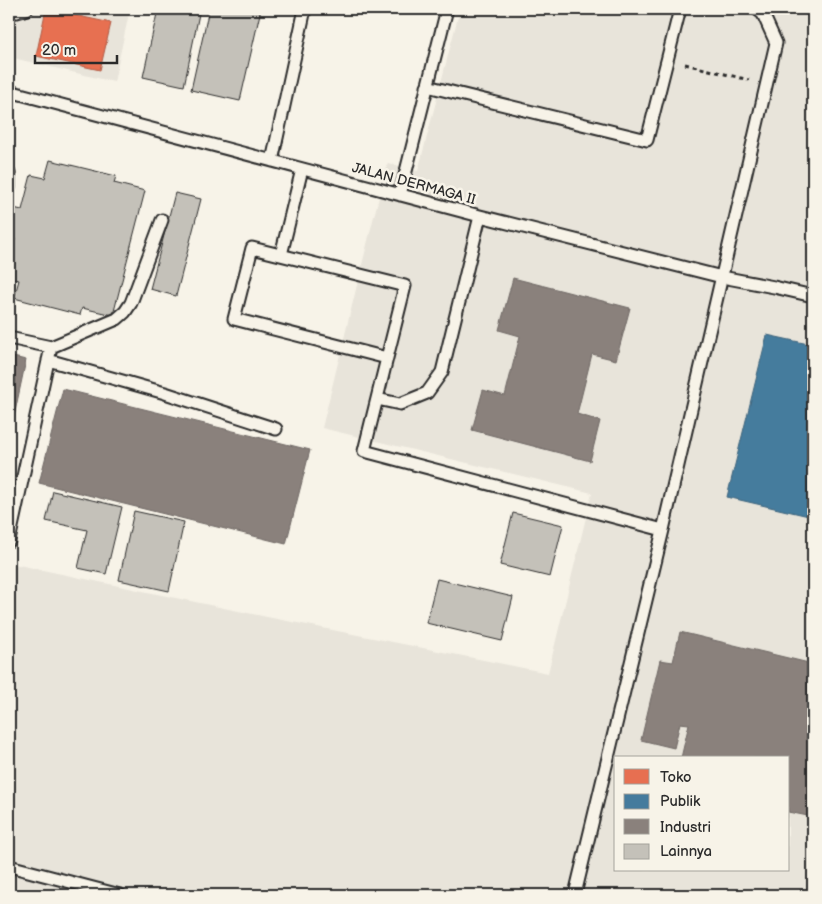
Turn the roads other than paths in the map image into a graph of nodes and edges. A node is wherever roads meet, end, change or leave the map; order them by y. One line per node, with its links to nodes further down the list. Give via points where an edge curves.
1 (26, 9): 6 (lane)
2 (305, 9): 9 (lane)
3 (447, 9): 7 (lane)
4 (680, 9): 7 (lane, via 647,140)
5 (757, 9): 17 (lane, via 763,14 776,43)
6 (9, 12)
7 (428, 86): 13 (lane)
8 (9, 91): 9 (lane, JALAN DERMAGA II)
9 (272, 161): 10 (lane, JALAN DERMAGA II)
10 (302, 169): 13 (lane, JALAN DERMAGA II); 16 (lane)
11 (9, 173): 12 (lane)
12 (9, 188)
13 (400, 195): 14 (lane, JALAN DERMAGA II)
14 (480, 216): 17 (lane, JALAN DERMAGA II); 23 (lane, via 442,372 427,393 400,404)
15 (162, 220): 20 (lane, via 125,312)
16 (281, 255): 21 (lane, via 405,286); 21 (lane, via 252,248 234,320)
17 (722, 277): 18 (lane, JALAN DERMAGA II); 25 (lane)
18 (813, 296)
19 (9, 338): 20 (lane)
20 (51, 347): 22 (lane)
21 (387, 358): 23 (lane)
22 (48, 360): 24 (lane, via 164,392); 26 (lane)
23 (377, 399): 25 (lane, via 364,451)
24 (276, 429)
25 (663, 530): 29 (lane, via 584,853)
26 (9, 542)
27 (9, 866): 28 (lane)
28 (120, 895)
29 (577, 895)

